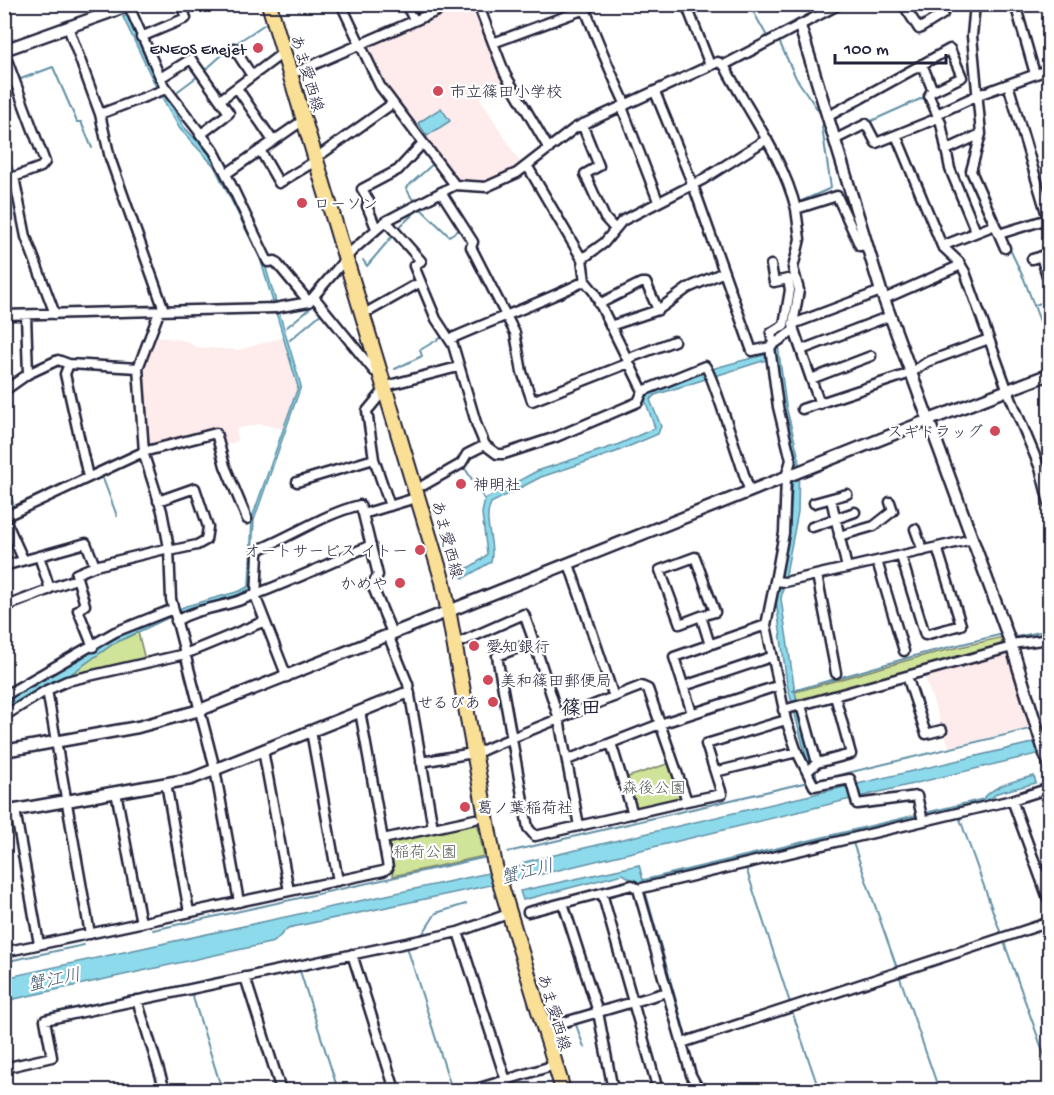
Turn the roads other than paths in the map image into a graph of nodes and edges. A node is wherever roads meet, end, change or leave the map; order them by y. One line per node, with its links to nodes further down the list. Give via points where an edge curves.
1 (181, 4): 19 (street, via 186,18)
2 (269, 4): 24 (main road, あま愛西線)
3 (279, 4): 29 (main road, あま愛西線)
4 (341, 4): 21 (street)
5 (406, 4): 16 (street)
6 (453, 4): 16 (street)
7 (478, 4): 20 (street)
8 (686, 4): 26 (street)
9 (840, 4): 17 (street)
10 (903, 4): 11 (street, via 919,29 943,14)
11 (946, 4)
12 (975, 4): 38 (street, via 972,36)
13 (1015, 4): 30 (street)
14 (130, 5): 18 (street); 19 (street)
15 (584, 7): 20 (street); 41 (street)
16 (414, 20): 21 (street)
17 (800, 26): 27 (street); 44 (street)
18 (68, 27): 23 (street); 42 (street)
19 (141, 38): 32 (street)
20 (493, 43): 54 (street, via 505,74)
21 (360, 44): 29 (street); 40 (street)
22 (234, 48): 31 (street)
23 (4, 51): 60 (street, via 45,162)
24 (284, 52): 31 (street); 45 (main road, あま愛西線)
25 (922, 64): 36 (street); 36 (street, via 950,49 962,77); 44 (street)
26 (710, 65): 27 (street); 37 (street)
27 (724, 65): 50 (street)
28 (1050, 69): 30 (street)
29 (298, 71): 57 (main road, あま愛西線)
30 (1035, 74): 33 (street)
31 (252, 76): 34 (street)
32 (160, 78): 35 (street); 39 (street, via 191,59)
33 (1008, 84): 38 (street); 67 (street)
34 (237, 88): 39 (street); 52 (street)
35 (163, 90): 42 (street); 48 (street)
36 (933, 91): 43 (street, via 929,96)
37 (655, 92): 41 (street); 63 (street)
38 (978, 95): 43 (street); 47 (street)
39 (220, 100): 48 (street, via 230,113)
40 (392, 104): 53 (street); 57 (street)
41 (624, 106): 46 (street); 65 (street)
42 (100, 114): 89 (street, via 110,158)
43 (938, 116): 49 (street); 56 (street)
44 (827, 117): 51 (street)
45 (305, 119): 52 (street); 57 (main road, あま愛西線)
46 (582, 124): 54 (street); 71 (street, via 599,166 585,174 605,218)
47 (981, 134): 56 (street); 69 (street, via 971,171)
48 (200, 135): 59 (street, via 220,159)
49 (896, 135): 51 (street, via 876,144 866,124); 75 (street)
50 (767, 139): 63 (street); 66 (street)
51 (834, 140): 74 (street)
52 (273, 141): 55 (street)
53 (422, 144): 62 (street); 70 (street, via 398,170 362,189)
54 (549, 149): 58 (street)
55 (260, 150): 57 (street, via 279,183); 59 (street)
56 (946, 150): 72 (street)
57 (320, 156): 77 (main road, あま愛西線)
58 (528, 167): 62 (street, via 486,187); 79 (street)
59 (225, 174): 87 (street, via 268,262 274,261)
60 (14, 177): 61 (street); 92 (street, via 26,237)
61 (4, 180)
62 (455, 185): 64 (street)
63 (693, 185): 65 (street); 82 (street)
64 (441, 192): 68 (street); 93 (street, via 473,242 471,247)
65 (658, 201): 71 (street)
66 (796, 209): 74 (street, via 837,196 860,246); 98 (street, via 800,239 793,268 799,290)
67 (1048, 218): 73 (street)
68 (386, 221): 70 (street); 84 (street, via 421,261 414,266)
69 (995, 225): 72 (street); 73 (street)
70 (376, 228): 77 (street)
71 (615, 229): 79 (street)
72 (976, 232): 75 (street)
73 (999, 234): 76 (street)
74 (866, 245): 86 (street)
75 (942, 246): 81 (street)
76 (1005, 248)
77 (350, 254): 87 (street); 90 (main road, あま愛西線); 111 (main road, あま愛西線)
78 (1041, 256): 85 (street)
79 (582, 259): 83 (street)
80 (771, 265): 102 (street, via 774,282 788,279 790,290 784,325 771,333)
81 (961, 265): 86 (street); 100 (street)
82 (724, 272): 91 (street, via 688,288); 102 (street, via 752,351)
83 (585, 281): 88 (street); 93 (street, via 537,305)
84 (419, 283): 90 (street); 99 (street)
85 (1050, 286)
86 (882, 295): 96 (street); 98 (street)
87 (311, 299): 89 (street, via 278,307); 111 (street, via 374,371)
88 (599, 304): 91 (street, via 646,283); 97 (street)
89 (162, 310): 92 (street); 108 (street)
90 (371, 310): 114 (main road, あま愛西線)
91 (658, 310): 97 (street)
92 (54, 314): 95 (street)
93 (507, 314): 99 (street); 105 (street, via 532,401)
94 (4, 315): 95 (street)
95 (26, 315): 110 (street)
96 (890, 316): 103 (street); 109 (street)
97 (610, 326): 105 (street)
98 (794, 327): 102 (street); 103 (street)
99 (450, 339): 107 (street)
100 (989, 339): 109 (street); 115 (street)
101 (674, 341): 105 (street)
102 (773, 345): 124 (street, via 778,407)
103 (801, 350): 113 (street)
104 (871, 356): 113 (street)
105 (628, 361): 117 (street)
106 (69, 364): 108 (street); 110 (street, via 58,360); 125 (street, via 65,374)
107 (458, 367): 114 (street); 121 (street)
108 (138, 368): 122 (street)
109 (911, 372): 118 (street); 120 (street)
110 (28, 374): 116 (street)
111 (382, 374): 114 (main road, あま愛西線)
112 (1050, 375): 115 (street)
113 (811, 379): 118 (street)
114 (390, 386): 123 (street, via 367,411); 127 (main road, あま愛西線)
115 (1007, 389): 120 (street); 135 (street, via 1040,468)
116 (4, 391)
117 (643, 391): 121 (street, via 638,402 556,437 504,454); 128 (street, via 700,366 710,373)
118 (820, 404): 119 (street)
119 (802, 409)
120 (929, 420): 124 (street); 144 (street)
121 (485, 445): 127 (street, via 467,454 461,464)
122 (143, 452): 125 (street); 131 (street); 139 (street, via 216,433)
123 (374, 459): 126 (street); 134 (street)
124 (793, 474): 128 (street); 159 (street)
125 (88, 477): 138 (street)
126 (297, 482)
127 (422, 491): 134 (street); 163 (main road, あま愛西線)
128 (750, 492): 153 (street)
129 (848, 494): 130 (street)
130 (831, 499): 133 (street); 140 (street)
131 (158, 501): 147 (street); 147 (street, via 195,488 208,527 208,538 197,545)
132 (890, 502): 143 (street, via 893,511 882,522)
133 (814, 503)
134 (390, 506): 137 (street)
135 (1050, 507)
136 (855, 513): 140 (street)
137 (363, 514): 145 (street); 161 (street, via 360,505 334,511 294,535 260,549)
138 (4, 517): 151 (street)
139 (247, 519)
140 (835, 519): 141 (street); 143 (street)
141 (812, 527)
142 (915, 529): 148 (street)
143 (839, 536): 156 (street)
144 (973, 539): 146 (street); 174 (street)
145 (371, 545): 161 (street); 168 (street, via 378,575 372,585)
146 (937, 547): 148 (street); 150 (street, via 961,625 924,635)
147 (169, 550): 155 (street); 164 (street)
148 (923, 551): 150 (street)
149 (39, 556): 151 (street); 155 (street, via 86,543); 160 (street)
150 (901, 556): 152 (street)
151 (23, 559): 154 (street)
152 (877, 561): 156 (street); 175 (street)
153 (569, 564): 163 (street); 187 (street)
154 (4, 566)
155 (95, 566): 158 (street, via 76,574)
156 (847, 568): 157 (street)
157 (817, 575): 159 (street); 178 (street)
158 (76, 579): 160 (street); 173 (street, via 85,605 78,610)
159 (780, 581): 167 (street)
160 (48, 589): 162 (street)
161 (256, 594): 164 (street); 166 (street)
162 (4, 606)
163 (453, 610): 168 (street); 170 (main road, あま愛西線); 203 (main road, あま愛西線)
164 (174, 614): 173 (street, via 115,632); 176 (street)
165 (701, 616): 165 (street, via 680,624 660,570 695,557 715,612); 172 (street)
166 (265, 621): 176 (street); 180 (street)
167 (766, 626): 172 (street); 177 (street)
168 (390, 634): 180 (street); 184 (street)
169 (1050, 639): 174 (street)
170 (463, 641): 171 (street, via 524,614); 203 (main road, あま愛西線)
171 (534, 642): 193 (street); 198 (street, via 497,656)
172 (710, 645): 182 (street, via 674,657)
173 (93, 646): 185 (street)
174 (1011, 646): 179 (street); 205 (street)
175 (904, 651)
176 (185, 654): 183 (street, via 67,681); 189 (street)
177 (771, 657): 181 (street); 182 (street)
178 (836, 673)
179 (907, 676): 186 (street); 196 (street, via 926,734)
180 (287, 677): 189 (street)
181 (777, 686): 188 (street); 191 (street)
182 (684, 687): 191 (street)
183 (47, 690): 192 (street); 199 (street)
184 (409, 694): 190 (street); 207 (street)
185 (4, 696)
186 (835, 696): 188 (street); 208 (street, via 851,754)
187 (614, 697): 193 (street); 195 (street, via 641,686 648,689)
188 (793, 707): 194 (street); 208 (street)
189 (200, 710): 199 (street, via 138,727); 209 (street)
190 (360, 711): 197 (street); 225 (street)
191 (693, 713): 195 (street)
192 (4, 716)
193 (559, 719): 198 (street); 206 (street)
194 (786, 720): 204 (street); 212 (street, via 706,744)
195 (660, 724): 200 (street); 218 (street)
196 (942, 730)
197 (311, 731): 201 (street); 228 (street)
198 (512, 738): 203 (street); 223 (street, via 528,828 535,836)
199 (57, 742): 202 (street); 217 (street)
200 (611, 743): 206 (street); 220 (street)
201 (263, 750): 209 (street); 231 (street)
202 (4, 751)
203 (477, 752): 207 (street); 229 (main road, あま愛西線)
204 (796, 752): 211 (street); 212 (street)
205 (1046, 757): 210 (street)
206 (567, 760): 223 (street)
207 (421, 762): 224 (street)
208 (817, 763): 211 (street)
209 (215, 769): 213 (street, via 191,779); 233 (street)
210 (1050, 770)
211 (808, 771): 221 (street, via 814,786 851,781 857,804 917,796)
212 (715, 772): 218 (street, via 722,794)
213 (166, 783): 215 (street); 236 (street)
214 (1050, 788): 216 (street)
215 (116, 792): 217 (street); 240 (street)
216 (1012, 800): 221 (street); 227 (street)
217 (66, 801): 219 (street); 242 (street)
218 (687, 801): 220 (street)
219 (10, 811): 243 (street)
220 (633, 814): 223 (street)
221 (922, 818): 230 (street)
222 (475, 819): 224 (street)
223 (579, 826)
224 (433, 828): 225 (street)
225 (383, 839): 228 (street, via 388,868)
226 (1050, 874): 227 (street)
227 (1040, 878): 235 (street)
228 (338, 880): 231 (street)
229 (504, 887): 238 (main road, あま愛西線); 251 (main road, あま愛西線)
230 (638, 888): 232 (street, via 632,885); 247 (street)
231 (289, 891): 233 (street)
232 (602, 892): 234 (street); 249 (street)
233 (239, 902): 236 (street)
234 (563, 903): 237 (street); 250 (street)
235 (1050, 904)
236 (189, 912): 240 (street)
237 (528, 912)
238 (508, 914): 241 (street); 253 (main road, あま愛西線)
239 (1050, 922): 252 (street)
240 (141, 923): 242 (street)
241 (458, 932): 245 (street); 255 (street)
242 (90, 934): 243 (street)
243 (39, 944): 244 (street)
244 (4, 952)
245 (352, 954): 246 (street); 258 (street)
246 (245, 977): 248 (street); 257 (street)
247 (667, 992): 249 (street); 252 (street)
248 (137, 1000): 254 (street, via 45,1020 52,1058); 256 (street)
249 (633, 1002): 250 (street); 264 (street)
250 (598, 1012): 251 (street); 263 (street)
251 (551, 1026): 262 (main road, あま愛西線)
252 (682, 1042): 265 (street)
253 (555, 1065): 255 (street); 261 (main road, あま愛西線)
254 (4, 1068)
255 (506, 1080): 259 (street); 260 (street)
256 (165, 1090)
257 (280, 1090)
258 (395, 1090)
259 (473, 1090)
260 (509, 1090)
261 (562, 1090)
262 (571, 1090)
263 (612, 1090)
264 (658, 1090)
265 (699, 1090)

